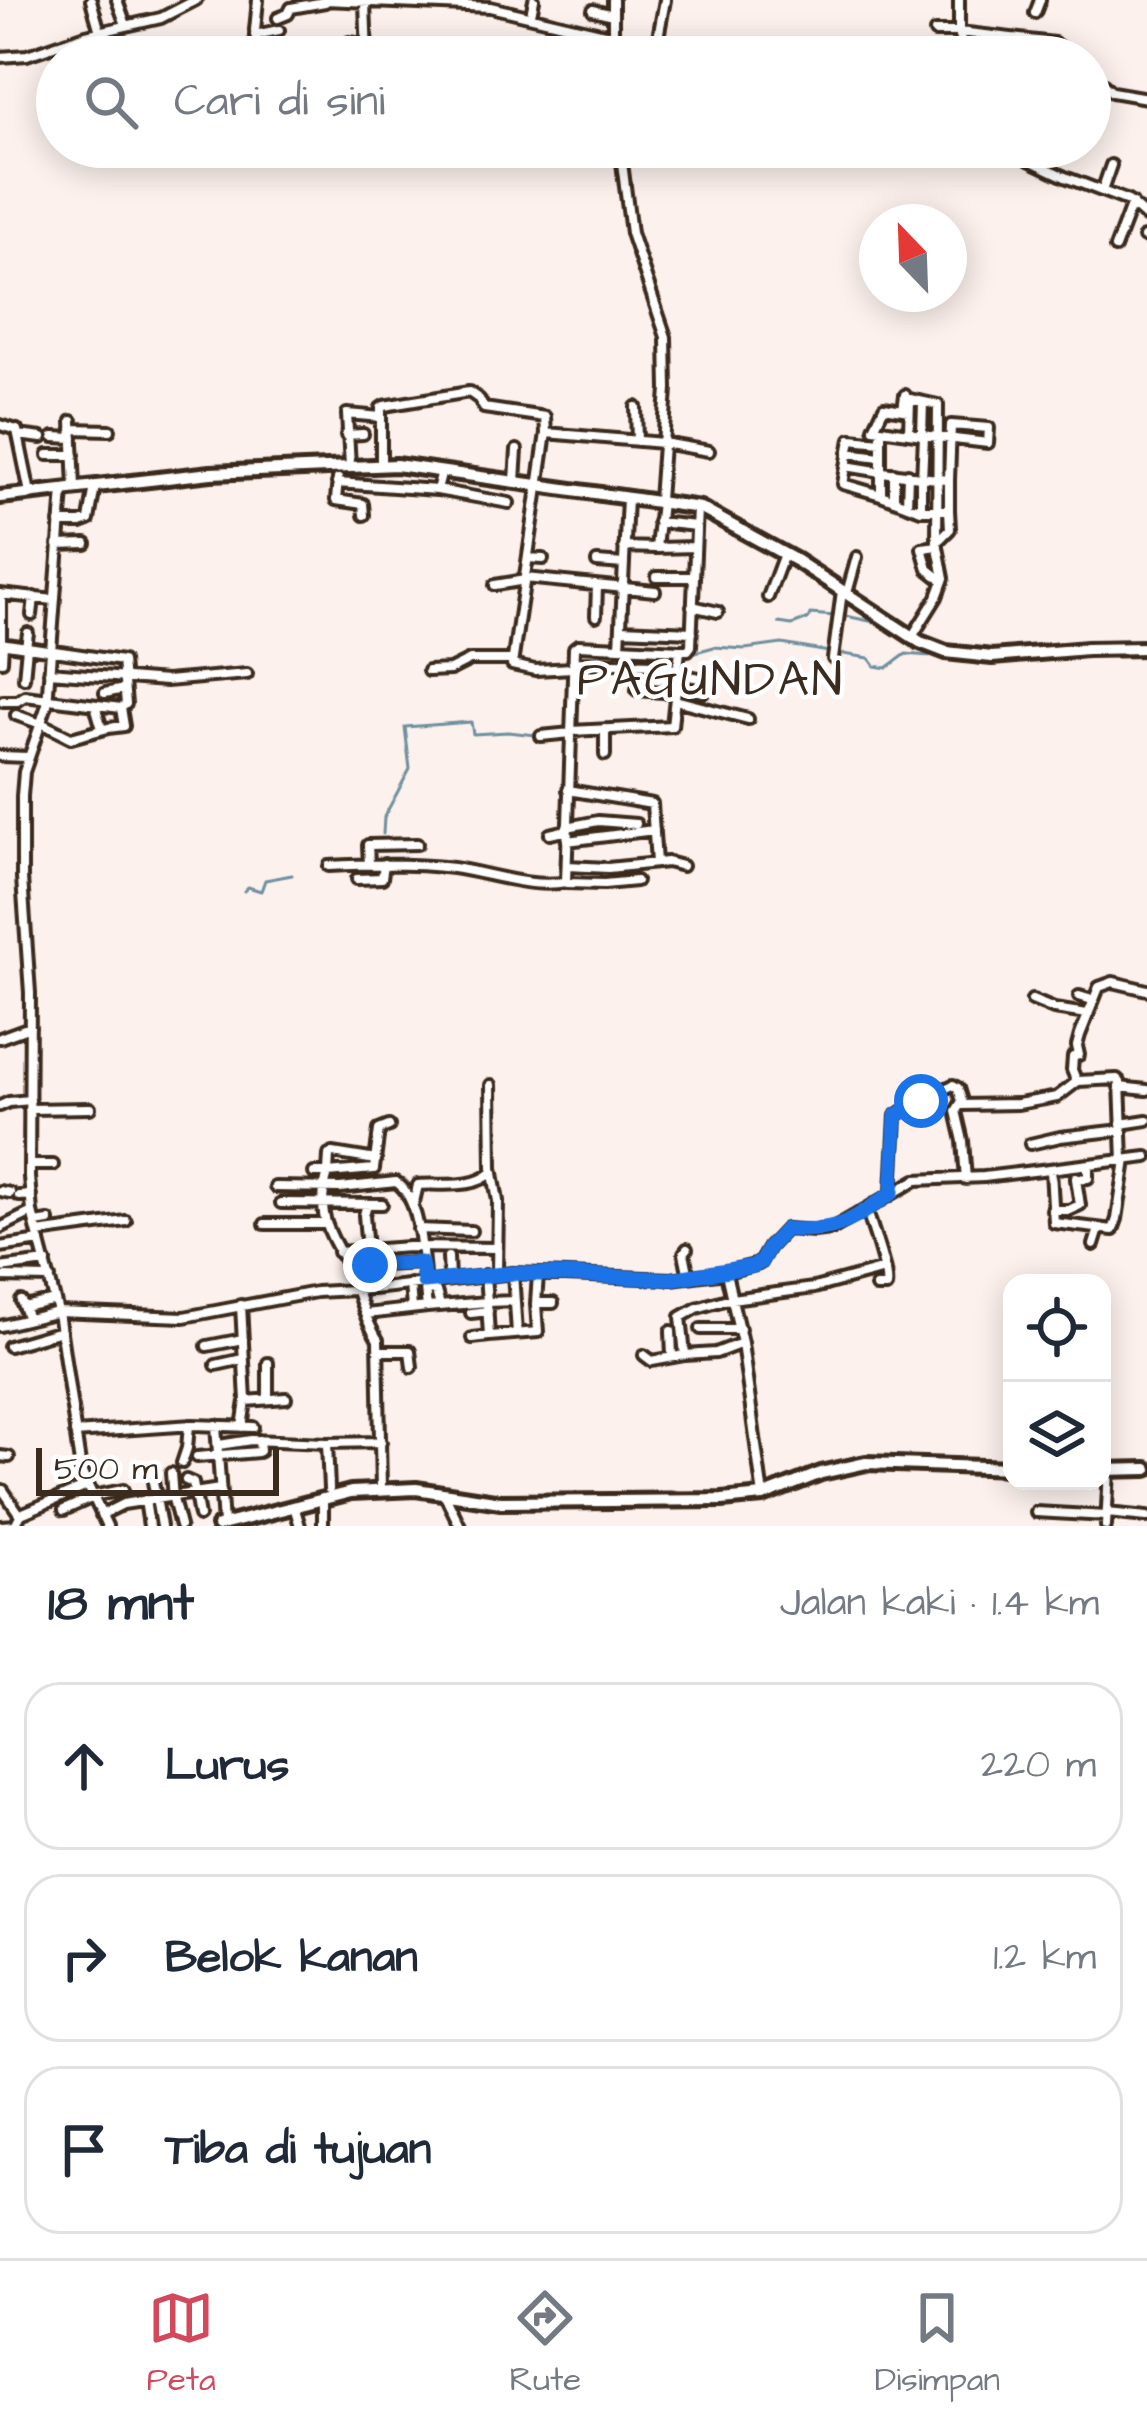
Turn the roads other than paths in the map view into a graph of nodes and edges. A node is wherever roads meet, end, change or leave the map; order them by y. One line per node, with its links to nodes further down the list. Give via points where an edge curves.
1 (91, 0): 19 (street)
2 (117, 0): 17 (street)
3 (196, 0): 17 (street)
4 (258, 0): 22 (street)
5 (534, 0): 14 (street)
6 (613, 0): 15 (street)
7 (958, 0): 21 (street)
8 (1040, 0): 13 (street)
9 (325, 1): 11 (street); 16 (street)
10 (662, 1): 26 (street)
11 (364, 3): 14 (street); 24 (street)
12 (593, 10): 15 (street)
13 (1035, 14)
14 (531, 15): 25 (street)
15 (613, 15): 25 (street)
16 (278, 18)
17 (126, 26): 19 (street)
18 (280, 30): 22 (street)
19 (100, 32): 23 (street)
20 (935, 32): 21 (street)
21 (959, 32): 27 (street); 28 (street)
22 (255, 34)
23 (87, 36)
24 (367, 36)
25 (614, 36)
26 (657, 36)
27 (960, 36)
28 (994, 36)
29 (36, 52): 30 (street)
30 (0, 57)
31 (1111, 89): 32 (street)
32 (1147, 98)
33 (623, 168): 62 (street, via 631,233 664,325)
34 (1048, 168): 36 (street)
35 (1110, 168): 36 (street)
36 (1102, 191): 37 (street)
37 (1132, 203): 38 (street); 39 (street)
38 (1147, 218)
39 (1115, 248)
40 (905, 395): 43 (street)
41 (922, 402): 43 (street, via 910,399); 56 (street); 57 (street, via 938,405)
42 (636, 407): 60 (street)
43 (902, 410): 46 (street, via 884,407); 49 (street); 52 (street)
44 (381, 417): 51 (street, via 384,406 469,392 484,408 545,417); 54 (street, via 347,413); 69 (street)
45 (0, 425): 53 (street)
46 (882, 429): 49 (street); 61 (street)
47 (72, 430): 48 (street); 55 (street); 67 (street)
48 (110, 430)
49 (896, 432): 52 (street)
50 (363, 434): 54 (street)
51 (546, 434): 60 (street); 83 (street)
52 (910, 434): 56 (street)
53 (18, 435): 58 (street); 88 (street)
54 (346, 435): 70 (street)
55 (54, 436)
56 (923, 436): 57 (street); 78 (street)
57 (938, 437): 59 (street); 79 (street)
58 (42, 438)
59 (952, 439): 59 (street, via 988,443 988,428 951,424); 80 (street)
60 (637, 441): 62 (street)
61 (881, 442): 65 (street, via 851,439); 68 (street)
62 (663, 443): 64 (street); 94 (street)
63 (517, 450): 81 (street)
64 (709, 451)
65 (848, 453): 68 (street); 71 (street)
66 (48, 455): 67 (street)
67 (74, 455): 85 (street)
68 (880, 457): 73 (street)
69 (381, 464): 70 (main road); 74 (main road)
70 (345, 466): 82 (street); 84 (main road)
71 (846, 466): 72 (street); 87 (street, via 843,484)
72 (867, 470): 73 (street); 87 (street)
73 (880, 471): 75 (street); 89 (street)
74 (442, 472): 77 (main road); 86 (street)
75 (894, 473): 76 (street); 93 (street)
76 (908, 474): 78 (street); 95 (street)
77 (484, 477): 81 (main road); 90 (street)
78 (922, 479): 79 (street); 98 (street)
79 (937, 479): 80 (street); 97 (street)
80 (949, 480): 99 (street)
81 (518, 482): 83 (main road); 90 (street, via 513,501)
82 (337, 483): 86 (street); 100 (street, via 336,500 363,504)
83 (539, 485): 91 (main road); 112 (street)
84 (95, 486): 85 (main road); 102 (street, via 89,520)
85 (69, 489): 88 (main road); 102 (street)
86 (437, 490): 90 (street)
87 (868, 491): 89 (street)
88 (30, 494): 92 (main road)
89 (881, 495): 93 (street)
90 (479, 496)
91 (627, 496): 94 (main road); 108 (street)
92 (0, 497)
93 (894, 500): 95 (street)
94 (660, 501): 96 (main road); 101 (street)
95 (907, 505): 98 (street)
96 (697, 507): 103 (street); 110 (main road)
97 (937, 509): 98 (street); 99 (street); 105 (street)
98 (921, 510)
99 (950, 510): 105 (street, via 950,529)
100 (364, 515)
101 (658, 522): 103 (street); 109 (street)
102 (60, 523): 106 (street)
103 (696, 526): 107 (street)
104 (86, 544): 106 (street)
105 (938, 544): 122 (street); 122 (street, via 922,548)
106 (58, 545): 128 (street)
107 (695, 547): 109 (street); 117 (street)
108 (624, 548): 109 (street); 115 (street)
109 (656, 548)
110 (784, 554): 124 (main road); 127 (street)
111 (857, 557): 124 (street)
112 (528, 558): 113 (street); 118 (street)
113 (542, 560)
114 (597, 562): 115 (street)
115 (624, 564): 121 (street)
116 (657, 577): 117 (street)
117 (693, 577): 129 (street)
118 (525, 579): 119 (street); 120 (street); 145 (street)
119 (495, 585)
120 (597, 586): 121 (street); 132 (street)
121 (623, 589): 123 (street); 133 (street)
122 (940, 589): 136 (street)
123 (655, 590)
124 (845, 591): 136 (main road); 144 (street)
125 (0, 594): 126 (street); 137 (street)
126 (34, 597): 128 (street); 131 (street)
127 (768, 597)
128 (54, 600): 141 (street)
129 (692, 606): 130 (street); 134 (street)
130 (718, 612)
131 (32, 615)
132 (596, 616)
133 (621, 629): 134 (street); 139 (street)
134 (692, 632): 142 (street, via 691,647)
135 (28, 633): 138 (street)
136 (912, 637): 140 (main road, via 976,657)
137 (1, 643): 138 (street); 146 (street)
138 (27, 647): 141 (street); 153 (street)
139 (620, 647): 142 (street); 143 (street)
140 (1147, 648)
141 (51, 650): 149 (street); 154 (street, via 123,661)
142 (680, 650): 150 (street)
143 (592, 651): 147 (street); 147 (street, via 575,646); 150 (street)
144 (833, 659)
145 (512, 660): 147 (street, via 514,667 546,670); 148 (street)
146 (2, 661)
147 (573, 665): 168 (street)
148 (428, 671)
149 (49, 672): 154 (street); 159 (street)
150 (678, 672): 152 (street); 158 (street)
151 (247, 674): 154 (street)
152 (700, 678)
153 (24, 679)
154 (124, 684): 157 (street); 162 (street)
155 (638, 684): 158 (street, via 637,690)
156 (704, 692): 158 (street)
157 (105, 693)
158 (676, 693): 164 (street); 167 (street, via 672,726)
159 (48, 698): 160 (street); 161 (street); 165 (street)
160 (3, 701)
161 (95, 706): 162 (street); 166 (street)
162 (121, 708): 166 (street, via 124,726)
163 (16, 715): 165 (street)
164 (748, 718)
165 (41, 723): 166 (street, via 71,738); 172 (street)
166 (102, 729)
167 (605, 729): 168 (street); 170 (street)
168 (571, 732): 169 (street); 173 (street)
169 (541, 736)
170 (605, 755)
171 (0, 756): 172 (street)
172 (28, 757): 193 (street, via 22,859)
173 (568, 790): 175 (street, via 651,803); 176 (street)
174 (636, 824): 176 (street, via 598,821)
175 (654, 830): 176 (street); 179 (street)
176 (567, 833): 177 (street); 183 (street)
177 (550, 834)
178 (417, 844): 180 (street, via 368,845)
179 (656, 863): 183 (street); 184 (street)
180 (369, 864): 181 (street); 182 (street)
181 (384, 865): 185 (street, via 382,878); 187 (street)
182 (329, 866)
183 (567, 866): 187 (street)
184 (682, 866)
185 (357, 879)
186 (635, 881): 187 (street)
187 (565, 882)
188 (1147, 990): 191 (street, via 1108,982)
189 (1079, 996): 191 (street)
190 (1032, 1000): 192 (street)
191 (1092, 1000): 192 (street)
192 (1087, 1014): 195 (street, via 1073,1057)
193 (31, 1028): 194 (street); 201 (street)
194 (0, 1038)
195 (1077, 1082): 197 (street, via 1117,1079); 202 (street, via 1052,1098)
196 (490, 1085): 217 (street)
197 (1119, 1087): 199 (street); 207 (street)
198 (914, 1088): 200 (street)
199 (1147, 1090)
200 (921, 1101): 202 (street, via 953,1085); 225 (street, via 896,1116)
201 (30, 1104): 203 (street); 204 (street); 214 (street)
202 (961, 1105): 220 (street)
203 (0, 1106)
204 (90, 1108)
205 (1147, 1120): 207 (street)
206 (388, 1126): 210 (street, via 379,1130)
207 (1122, 1126): 208 (street); 211 (street)
208 (1030, 1144)
209 (1147, 1157): 211 (street)
210 (376, 1160): 219 (street, via 373,1170); 219 (street, via 331,1155)
211 (1125, 1160): 213 (street); 242 (street, via 1115,1228)
212 (53, 1165): 214 (street)
213 (1088, 1165): 215 (street); 221 (street, via 1088,1178)
214 (29, 1166): 226 (street)
215 (1074, 1167): 216 (street); 221 (street)
216 (1051, 1170): 220 (street); 233 (street)
217 (493, 1172): 230 (street, via 468,1184 418,1185); 249 (street)
218 (314, 1173): 219 (street)
219 (328, 1173): 223 (street)
220 (966, 1179): 225 (street, via 916,1180)
221 (1076, 1179): 233 (street, via 1080,1205)
222 (275, 1187): 223 (street)
223 (325, 1187): 230 (street, via 399,1183); 231 (street)
224 (10, 1193): 226 (street)
225 (892, 1193): 232 (street)
226 (31, 1196): 234 (street)
227 (281, 1203): 231 (street)
228 (367, 1204): 229 (street); 231 (street); 251 (street)
229 (382, 1204)
230 (413, 1204): 241 (street)
231 (324, 1205): 239 (street)
232 (867, 1210): 260 (street); 261 (street, via 825,1231 786,1229 759,1264)
233 (1052, 1210): 242 (street, via 1054,1223)
234 (32, 1212): 240 (street); 244 (street)
235 (7, 1213): 240 (street)
236 (50, 1220): 244 (street)
237 (126, 1221): 244 (street)
238 (265, 1223): 239 (street)
239 (326, 1224): 252 (street)
240 (5, 1226): 245 (street)
241 (418, 1229): 243 (street); 248 (street)
242 (1100, 1229): 246 (street)
243 (471, 1231)
244 (38, 1232): 245 (street); 254 (street)
245 (24, 1245): 247 (street)
246 (1094, 1245)
247 (0, 1247)
248 (420, 1247): 249 (street); 251 (street); 256 (street)
249 (496, 1249): 264 (street)
250 (687, 1249): 268 (street)
251 (365, 1251): 252 (street); 258 (street)
252 (338, 1252): 262 (street)
253 (448, 1257): 271 (street)
254 (46, 1262): 257 (street); 270 (street)
255 (394, 1263): 256 (street); 258 (street); 274 (street)
256 (421, 1263): 273 (street)
257 (28, 1265): 259 (street); 269 (street)
258 (367, 1265): 262 (street, via 374,1272)
259 (0, 1268)
260 (884, 1269): 275 (street, via 888,1284); 279 (street)
261 (726, 1272): 268 (street); 279 (street)
262 (351, 1273): 276 (street)
263 (513, 1273): 264 (street); 265 (street); 278 (street)
264 (497, 1274): 266 (street)
265 (538, 1274): 268 (street); 280 (street)
266 (485, 1275): 271 (street); 285 (street)
267 (0, 1277): 269 (street)
268 (688, 1277)
269 (22, 1278): 270 (street)
270 (50, 1278): 277 (street)
271 (449, 1279): 273 (street)
272 (410, 1284): 273 (street); 274 (street); 286 (street)
273 (424, 1284): 283 (street); 284 (street)
274 (396, 1286): 276 (street)
275 (876, 1287)
276 (357, 1290): 282 (street); 289 (street)
277 (55, 1300): 287 (street); 290 (street, via 24,1305)
278 (515, 1300): 285 (street); 297 (street)
279 (733, 1300): 294 (street); 305 (street, via 677,1317)
280 (536, 1303): 281 (street); 297 (street, via 538,1332)
281 (553, 1303)
282 (241, 1305): 287 (street, via 184,1317); 300 (street)
283 (442, 1305): 284 (street); 285 (street); 291 (street)
284 (427, 1307): 286 (street)
285 (488, 1307): 288 (street); 298 (street)
286 (412, 1308): 289 (street)
287 (58, 1312): 290 (street); 295 (street)
288 (471, 1313)
289 (365, 1315): 304 (street)
290 (28, 1319): 292 (street)
291 (444, 1320)
292 (0, 1327)
293 (701, 1329): 294 (street)
294 (740, 1330): 301 (street)
295 (61, 1331): 302 (street); 317 (street)
296 (671, 1331): 307 (street)
297 (517, 1333): 298 (street)
298 (489, 1336): 299 (street)
299 (472, 1338)
300 (243, 1339): 303 (street); 308 (street)
301 (742, 1343): 305 (street); 337 (street)
302 (9, 1346)
303 (207, 1346)
304 (380, 1351): 311 (street, via 410,1351); 318 (street)
305 (685, 1354): 307 (street)
306 (644, 1355): 307 (street)
307 (672, 1356)
308 (244, 1359): 310 (street); 314 (street)
309 (268, 1363): 313 (street)
310 (216, 1365)
311 (412, 1367)
312 (286, 1397): 313 (street)
313 (268, 1399): 314 (street)
314 (246, 1402): 316 (street, via 248,1427)
315 (188, 1425): 316 (street); 317 (street); 322 (street)
316 (216, 1425): 320 (street)
317 (76, 1433): 329 (street)
318 (381, 1442): 319 (street); 332 (street)
319 (327, 1443): 320 (street, via 259,1440 258,1452); 335 (street)
320 (219, 1450): 321 (street); 331 (street); 349 (street)
321 (197, 1456)
322 (182, 1463)
323 (1003, 1468): 337 (main road, via 866,1463)
324 (1147, 1469): 325 (main road)
325 (1111, 1470)
326 (171, 1473): 336 (street)
327 (152, 1476): 339 (street)
328 (186, 1480): 333 (street)
329 (87, 1486): 338 (street); 347 (street)
330 (3, 1490): 347 (street)
331 (220, 1490): 333 (street); 349 (street)
332 (381, 1490): 334 (main road); 335 (main road)
333 (195, 1492): 336 (street); 344 (street)
334 (443, 1492): 337 (main road, via 537,1503); 356 (street)
335 (326, 1493): 341 (main road); 355 (street)
336 (173, 1496): 339 (street); 353 (street)
337 (763, 1496)
338 (92, 1497): 340 (street, via 120,1490); 342 (street); 348 (street)
339 (150, 1500): 340 (street); 351 (street); 352 (street)
340 (123, 1504): 348 (street)
341 (294, 1505): 349 (main road); 354 (street)
342 (64, 1510)
343 (1036, 1512): 346 (street)
344 (199, 1516)
345 (1147, 1516): 346 (street)
346 (1106, 1518)
347 (17, 1522): 350 (street)
348 (102, 1522)
349 (220, 1525)
350 (2, 1526)
351 (149, 1526)
352 (160, 1526)
353 (180, 1526)
354 (300, 1526)
355 (323, 1526)
356 (460, 1526)

